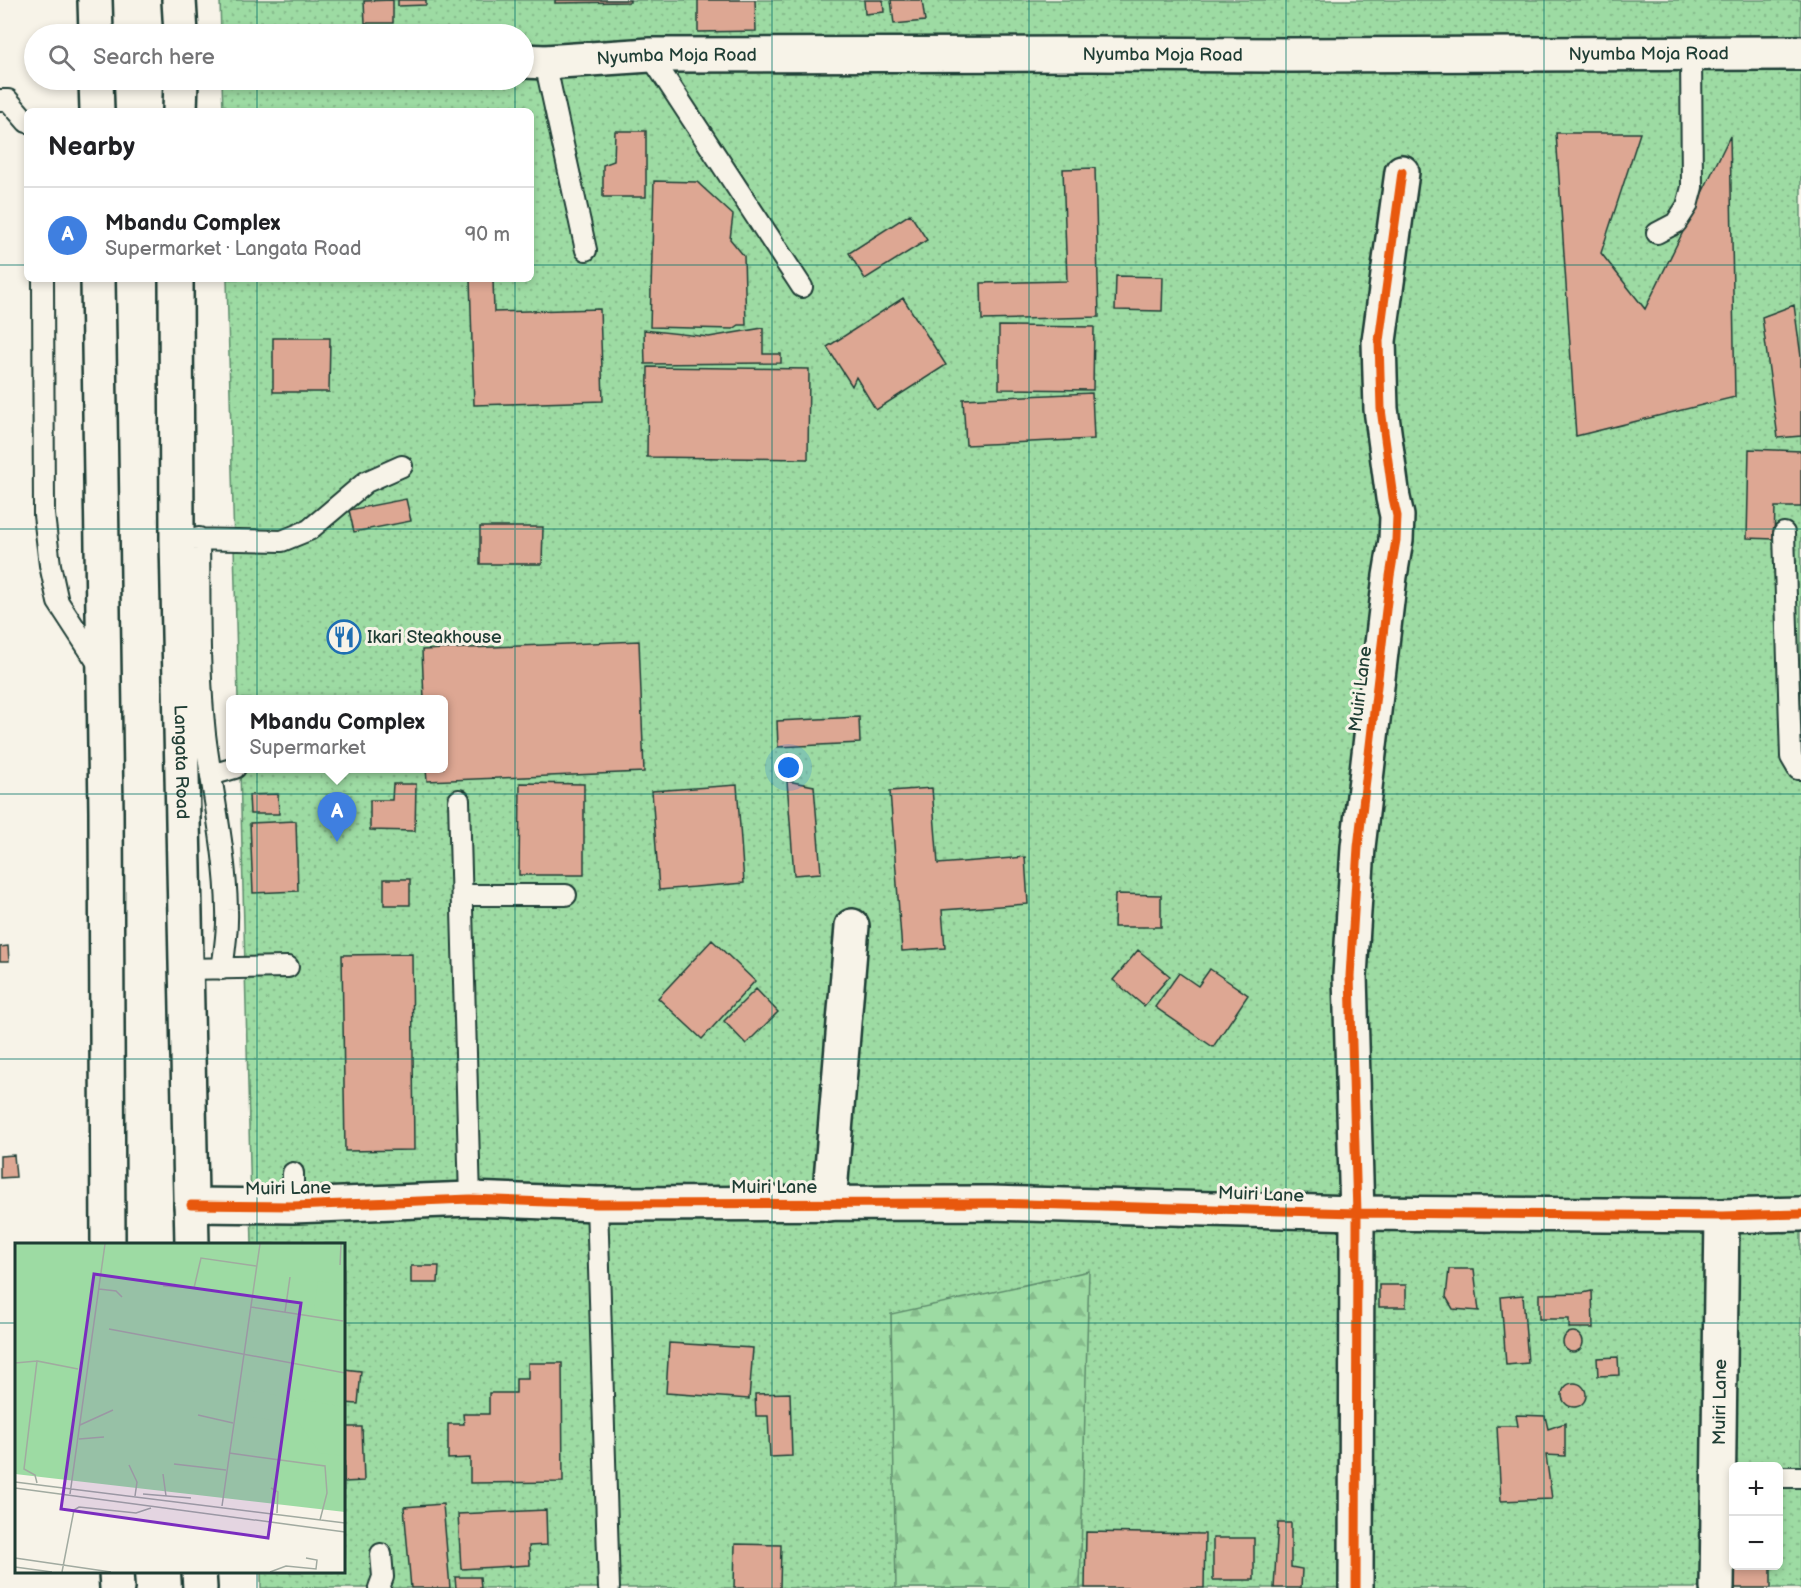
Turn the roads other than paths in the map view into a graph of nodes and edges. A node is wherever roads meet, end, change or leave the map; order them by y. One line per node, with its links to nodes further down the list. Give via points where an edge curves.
1 (95, 0): 3 (street)
2 (179, 0): 4 (street)
3 (96, 24)
4 (180, 24)
5 (1801, 53): 6 (street, Nyumba Moja Road)
6 (1691, 54): 7 (street, Nyumba Moja Road); 16 (lane, via 1692,187 1687,206 1676,223)
7 (650, 55): 8 (street, Nyumba Moja Road); 21 (lane)
8 (534, 61): 17 (lane)
9 (96, 90): 12 (street)
10 (181, 90): 13 (street)
11 (0, 100): 14 (lane, via 8,100)
12 (97, 108)
13 (180, 108)
14 (24, 119)
15 (1402, 172): 42 (street, Muiri Lane, via 1379,341 1381,409 1397,516 1396,540 1358,847 1350,976)
16 (1657, 233)
17 (586, 250)
18 (43, 282): 25 (lane, via 44,515 50,564 58,602)
19 (98, 282): 25 (street)
20 (176, 282): 24 (street, Langata Road)
21 (802, 287)
22 (402, 466): 24 (lane, via 366,482 309,530 282,542)
23 (1784, 533): 26 (lane, via 1791,756)
24 (188, 539): 28 (lane); 34 (street, Langata Road)
25 (104, 673): 45 (street)
26 (1801, 770)
27 (226, 771): 28 (lane)
28 (211, 776): 35 (lane, via 227,908)
29 (459, 800): 30 (lane)
30 (462, 895): 31 (lane); 37 (lane)
31 (566, 895)
32 (852, 926): 39 (street)
33 (288, 967): 35 (lane)
34 (186, 969): 35 (lane); 40 (street, Langata Road)
35 (222, 969)
36 (292, 1173): 41 (lane)
37 (470, 1199): 38 (street, Muiri Lane); 41 (street, Muiri Lane)
38 (597, 1203): 39 (street, Muiri Lane); 56 (lane)
39 (829, 1204): 42 (street, Muiri Lane, via 991,1203)
40 (191, 1205): 41 (street, Muiri Lane); 46 (street, Langata Road)
41 (293, 1206)
42 (1357, 1213): 44 (street, Muiri Lane); 57 (street, Muiri Lane)
43 (1801, 1214): 44 (street, Muiri Lane)
44 (1722, 1216): 47 (street, Muiri Lane)
45 (108, 1243)
46 (192, 1243)
47 (1726, 1476): 58 (street, Muiri Lane)
48 (1783, 1477): 49 (lane)
49 (1801, 1477)
50 (381, 1554): 55 (lane, via 383,1577)
51 (116, 1573): 53 (street)
52 (199, 1573): 54 (street)
53 (117, 1588)
54 (200, 1588)
55 (379, 1588)
56 (609, 1588)
57 (1356, 1588)
58 (1717, 1588)

